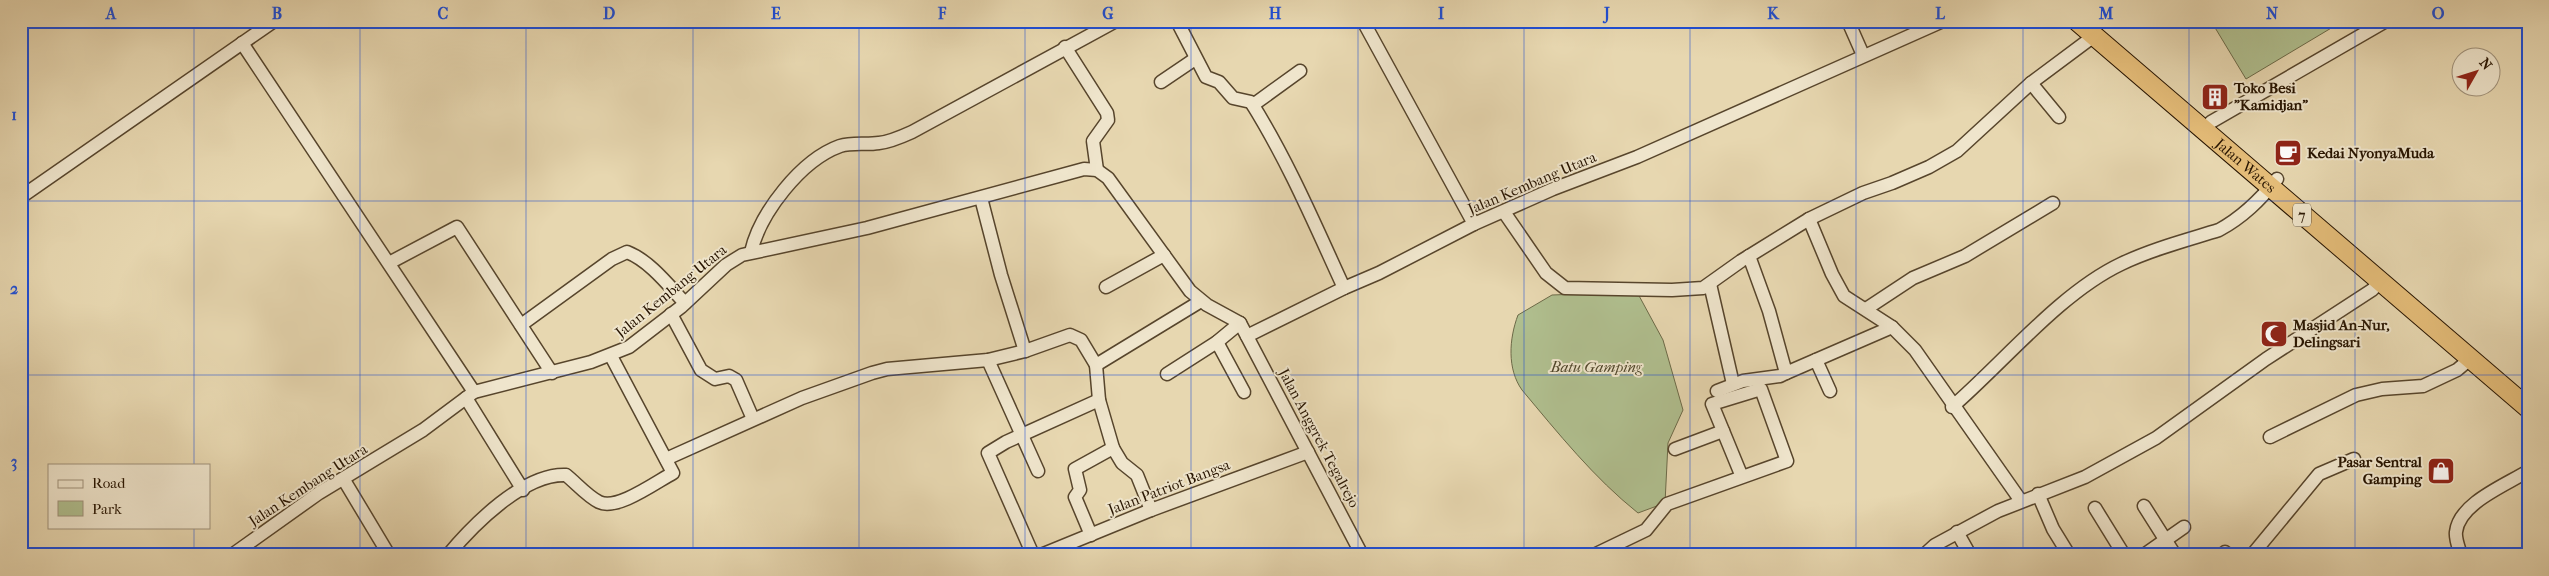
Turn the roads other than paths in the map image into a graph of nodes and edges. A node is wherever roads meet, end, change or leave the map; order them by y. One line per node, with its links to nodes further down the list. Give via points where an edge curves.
1 (274, 21): 10 (street)
2 (1116, 21): 11 (street)
3 (1177, 21): 13 (street)
4 (1363, 21): 27 (street)
5 (1848, 21): 12 (street)
6 (1943, 21): 12 (street, Jalan Kembang Utara)
7 (2077, 21): 9 (highway, Jalan Wates / 7)
8 (2386, 21): 19 (street)
9 (2094, 29): 16 (street); 19 (highway, Jalan Wates / 7); 21 (highway, Jalan Wates / 7)
10 (242, 43): 22 (street); 31 (street)
11 (1065, 47): 20 (street, via 1107,113 1108,120 1093,141); 28 (street, via 912,132 887,142 841,146 805,168 783,191 756,237)
12 (1863, 55): 25 (street, Jalan Kembang Utara, via 1637,157 1553,189)
13 (1195, 58): 15 (street); 17 (street, via 1206,78 1217,81 1229,96)
14 (1300, 71): 17 (street)
15 (1161, 82)
16 (2031, 83): 18 (street); 26 (street, via 1957,151 1929,167 1863,192)
17 (1253, 105): 35 (street, via 1299,189)
18 (2059, 117)
19 (2211, 122): 21 (highway, Jalan Wates / 7)
20 (1097, 170): 23 (street, Jalan Kembang Utara, via 1078,170); 29 (street, via 1108,178)
21 (2274, 183): 32 (highway, Jalan Wates / 7); 59 (highway, Jalan Wates / 7); 61 (street, via 2246,212 2219,230 2121,264 2097,278 2052,313)
22 (21, 197)
23 (980, 198): 28 (street, Jalan Kembang Utara, via 828,237); 45 (street)
24 (2053, 203): 38 (street, via 1965,256 1913,278)
25 (1504, 212): 27 (street, Jalan Kembang Utara); 33 (street, via 1546,273 1565,288 1693,289)
26 (1809, 219): 30 (street); 38 (street, via 1841,291 1849,300)
27 (1474, 224): 35 (street, Jalan Kembang Utara)
28 (751, 252): 37 (street, Jalan Kembang Utara, via 732,261)
29 (1164, 255): 34 (street); 36 (street)
30 (1749, 256): 33 (street); 52 (street)
31 (389, 263): 41 (street, via 457,227); 58 (street)
32 (2380, 282): 47 (highway, Jalan Wates / 7); 77 (street, via 2156,438 2086,476)
33 (1710, 284): 54 (street)
34 (1106, 287)
35 (1344, 288): 43 (street, Jalan Kembang Utara)
36 (1200, 301): 40 (street); 50 (street)
37 (686, 303): 39 (street, Jalan Kembang Utara); 41 (street, via 635,255 627,252 612,259)
38 (1866, 309): 42 (street)
39 (672, 314): 46 (street, Jalan Kembang Utara, via 629,347); 63 (street, via 703,373 715,379 729,376 736,380)
40 (1240, 323): 43 (street); 44 (street)
41 (521, 325): 51 (street)
42 (1892, 327): 49 (street); 61 (street, via 1915,350)
43 (1248, 336): 69 (street, Jalan Anggrek Tegalrejo)
44 (1217, 342): 53 (street); 57 (street)
45 (1025, 351): 48 (street); 50 (street, via 1074,336 1081,340)
46 (611, 356): 51 (street, Jalan Kembang Utara); 70 (street)
47 (2470, 359): 62 (highway, Jalan Wates / 7); 66 (street, via 2457,370 2423,386 2382,389 2356,396)
48 (988, 360): 63 (street, via 887,369 834,385); 65 (street)
49 (1816, 360): 52 (street); 56 (street)
50 (1096, 365): 60 (street)
51 (552, 373): 58 (street, Jalan Kembang Utara)
52 (1786, 373): 54 (street)
53 (1167, 374)
54 (1733, 384): 55 (street)
55 (1717, 391)
56 (1830, 391)
57 (1244, 392)
58 (470, 395): 75 (street, Jalan Kembang Utara, via 423,430); 76 (street)
59 (2528, 396)
60 (1099, 400): 65 (street); 67 (street)
61 (1952, 407): 78 (street)
62 (2528, 408)
63 (753, 420): 70 (street)
64 (1723, 431): 68 (street); 74 (street); 74 (street, via 1712,404 1761,389 1787,461)
65 (1022, 436): 72 (street); 89 (street, via 993,449 989,456)
66 (2270, 437)
67 (1114, 448): 81 (street, via 1122,463 1136,475); 84 (street, via 1075,469 1080,490 1075,497)
68 (1675, 450)
69 (1308, 452): 81 (street, Jalan Patriot Bangsa); 91 (street, Jalan Anggrek Tegalrejo)
70 (666, 459): 76 (street, via 673,473 620,502 608,505 595,499 566,475 543,477)
71 (2354, 459): 99 (street, via 2319,474)
72 (1038, 471)
73 (2528, 471): 100 (street, via 2482,497 2461,519 2455,534)
74 (1742, 477): 92 (street, via 1667,504 1646,530)
75 (344, 480): 86 (street, Jalan Kembang Utara, via 319,493); 87 (street)
76 (523, 490): 88 (street, via 501,501 481,518)
77 (2038, 494): 78 (street); 95 (street)
78 (2021, 501): 83 (street)
79 (2144, 506): 85 (street)
80 (2095, 508): 96 (street)
81 (1150, 510): 84 (street, Jalan Patriot Bangsa)
82 (2184, 527): 85 (street)
83 (1957, 532): 93 (street); 94 (street)
84 (1091, 535): 90 (street, Jalan Patriot Bangsa)
85 (2166, 541): 97 (street); 98 (street)
86 (232, 555)
87 (388, 555)
88 (448, 555)
89 (1033, 555)
90 (1041, 555)
91 (1362, 555)
92 (1594, 555)
93 (1924, 555)
94 (1970, 555)
95 (2069, 555)
96 (2124, 555)
97 (2144, 555)
98 (2175, 555)
99 (2252, 555)
100 (2461, 555)

